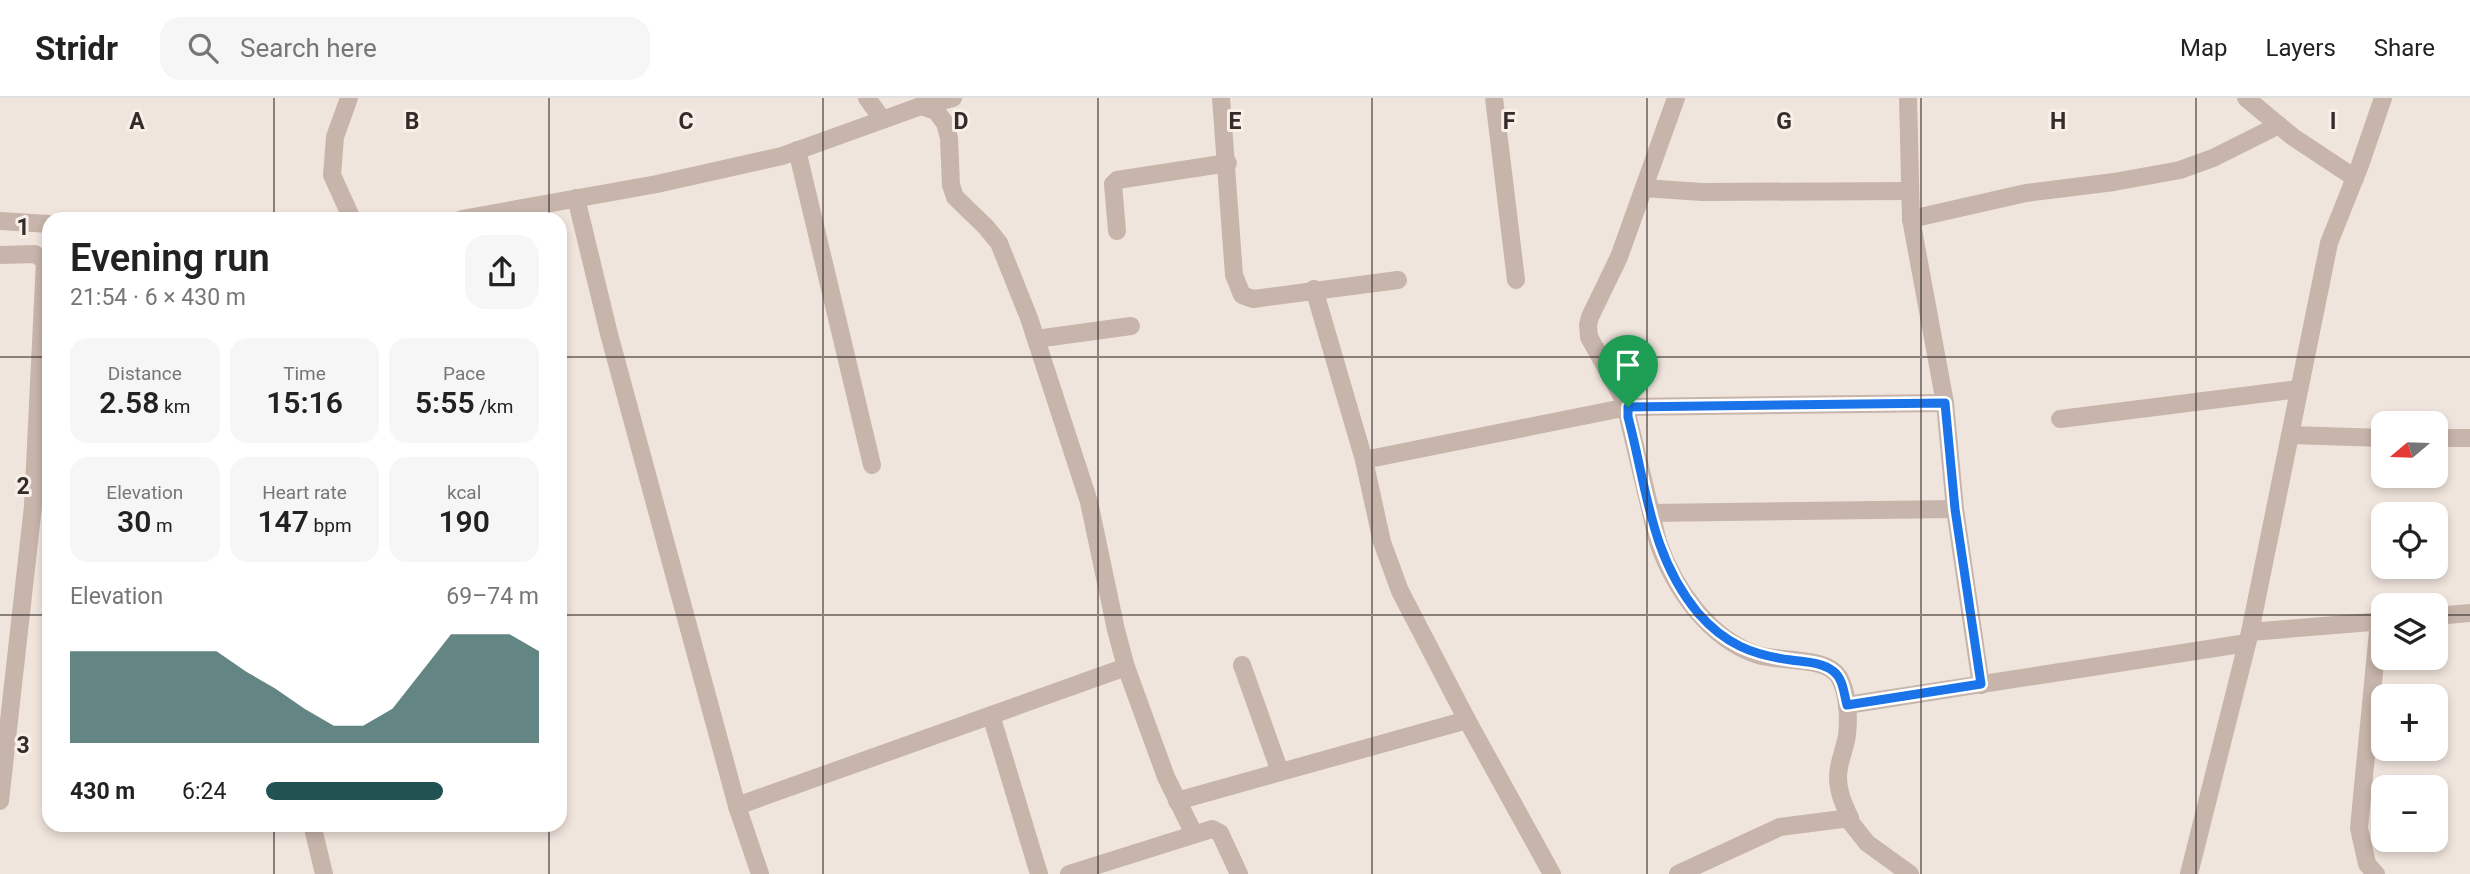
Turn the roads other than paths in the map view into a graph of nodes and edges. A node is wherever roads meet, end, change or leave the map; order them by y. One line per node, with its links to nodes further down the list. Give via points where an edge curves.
1 (349, 98): 19 (street, via 335,137 332,175)
2 (867, 98): 11 (street)
3 (953, 98): 10 (street)
4 (1222, 98): 14 (street)
5 (1494, 98): 28 (street)
6 (1676, 98): 16 (street)
7 (1908, 98): 17 (street)
8 (2246, 98): 12 (street)
9 (2383, 98): 15 (street)
10 (921, 106): 11 (street); 32 (street, via 936,111 945,123 956,197 999,243)
11 (882, 119): 13 (street)
12 (2279, 125): 15 (street); 21 (street, via 2180,170 2026,193)
13 (797, 150): 18 (street, via 657,184); 42 (street)
14 (1228, 163): 24 (street, via 1116,180); 29 (street, via 1234,275 1239,292 1253,299)
15 (2356, 178): 33 (street, via 2329,243)
16 (1644, 188): 17 (street); 35 (street, via 1588,325 1592,344)
17 (1909, 191): 21 (street)
18 (576, 198): 20 (street); 59 (street)
19 (349, 212)
20 (500, 212)
21 (1911, 219): 34 (street)
22 (0, 221): 23 (street)
23 (42, 224)
24 (1116, 231)
25 (0, 255): 26 (street, via 35,254)
26 (42, 259)
27 (1398, 280): 29 (street)
28 (1516, 280)
29 (1314, 289): 41 (street)
30 (42, 322): 57 (street, via 33,506)
31 (1131, 326): 32 (street)
32 (1036, 340): 50 (street, via 1089,502)
33 (2299, 389): 36 (street); 37 (street)
34 (1945, 403): 35 (street); 43 (street)
35 (1628, 407): 41 (street); 44 (street)
36 (2060, 419)
37 (2290, 435): 38 (street); 48 (street)
38 (2371, 438)
39 (2448, 438): 40 (street)
40 (2470, 438)
41 (1364, 460): 55 (street, via 1391,570)
42 (872, 465)
43 (1955, 509): 44 (street); 52 (street)
44 (1651, 513): 53 (street, via 1670,571 1710,625 1759,655 1814,663 1834,671)
45 (2470, 613): 46 (street)
46 (2448, 615)
47 (2371, 622): 48 (street)
48 (2248, 637): 52 (street); 72 (street)
49 (1242, 665): 56 (street)
50 (1126, 667): 54 (street); 58 (street)
51 (2376, 670): 73 (street, via 2360,828 2367,864)
52 (1981, 684): 53 (street)
53 (1847, 705): 60 (street, via 1847,736 1838,778)
54 (991, 715): 59 (street); 66 (street)
55 (1467, 720): 56 (street); 69 (street)
56 (1280, 772): 58 (street)
57 (0, 801)
58 (1177, 801): 62 (street)
59 (737, 806): 65 (street)
60 (1850, 818): 63 (street, via 1780,827); 71 (street, via 1867,843)
61 (314, 832): 64 (street)
62 (1194, 834): 67 (street); 68 (street, via 1210,829 1220,833)
63 (1714, 866): 70 (street)
64 (324, 874)
65 (760, 874)
66 (1039, 874)
67 (1069, 874)
68 (1239, 874)
69 (1552, 874)
70 (1678, 874)
71 (1910, 874)
72 (2189, 874)
73 (2376, 874)

